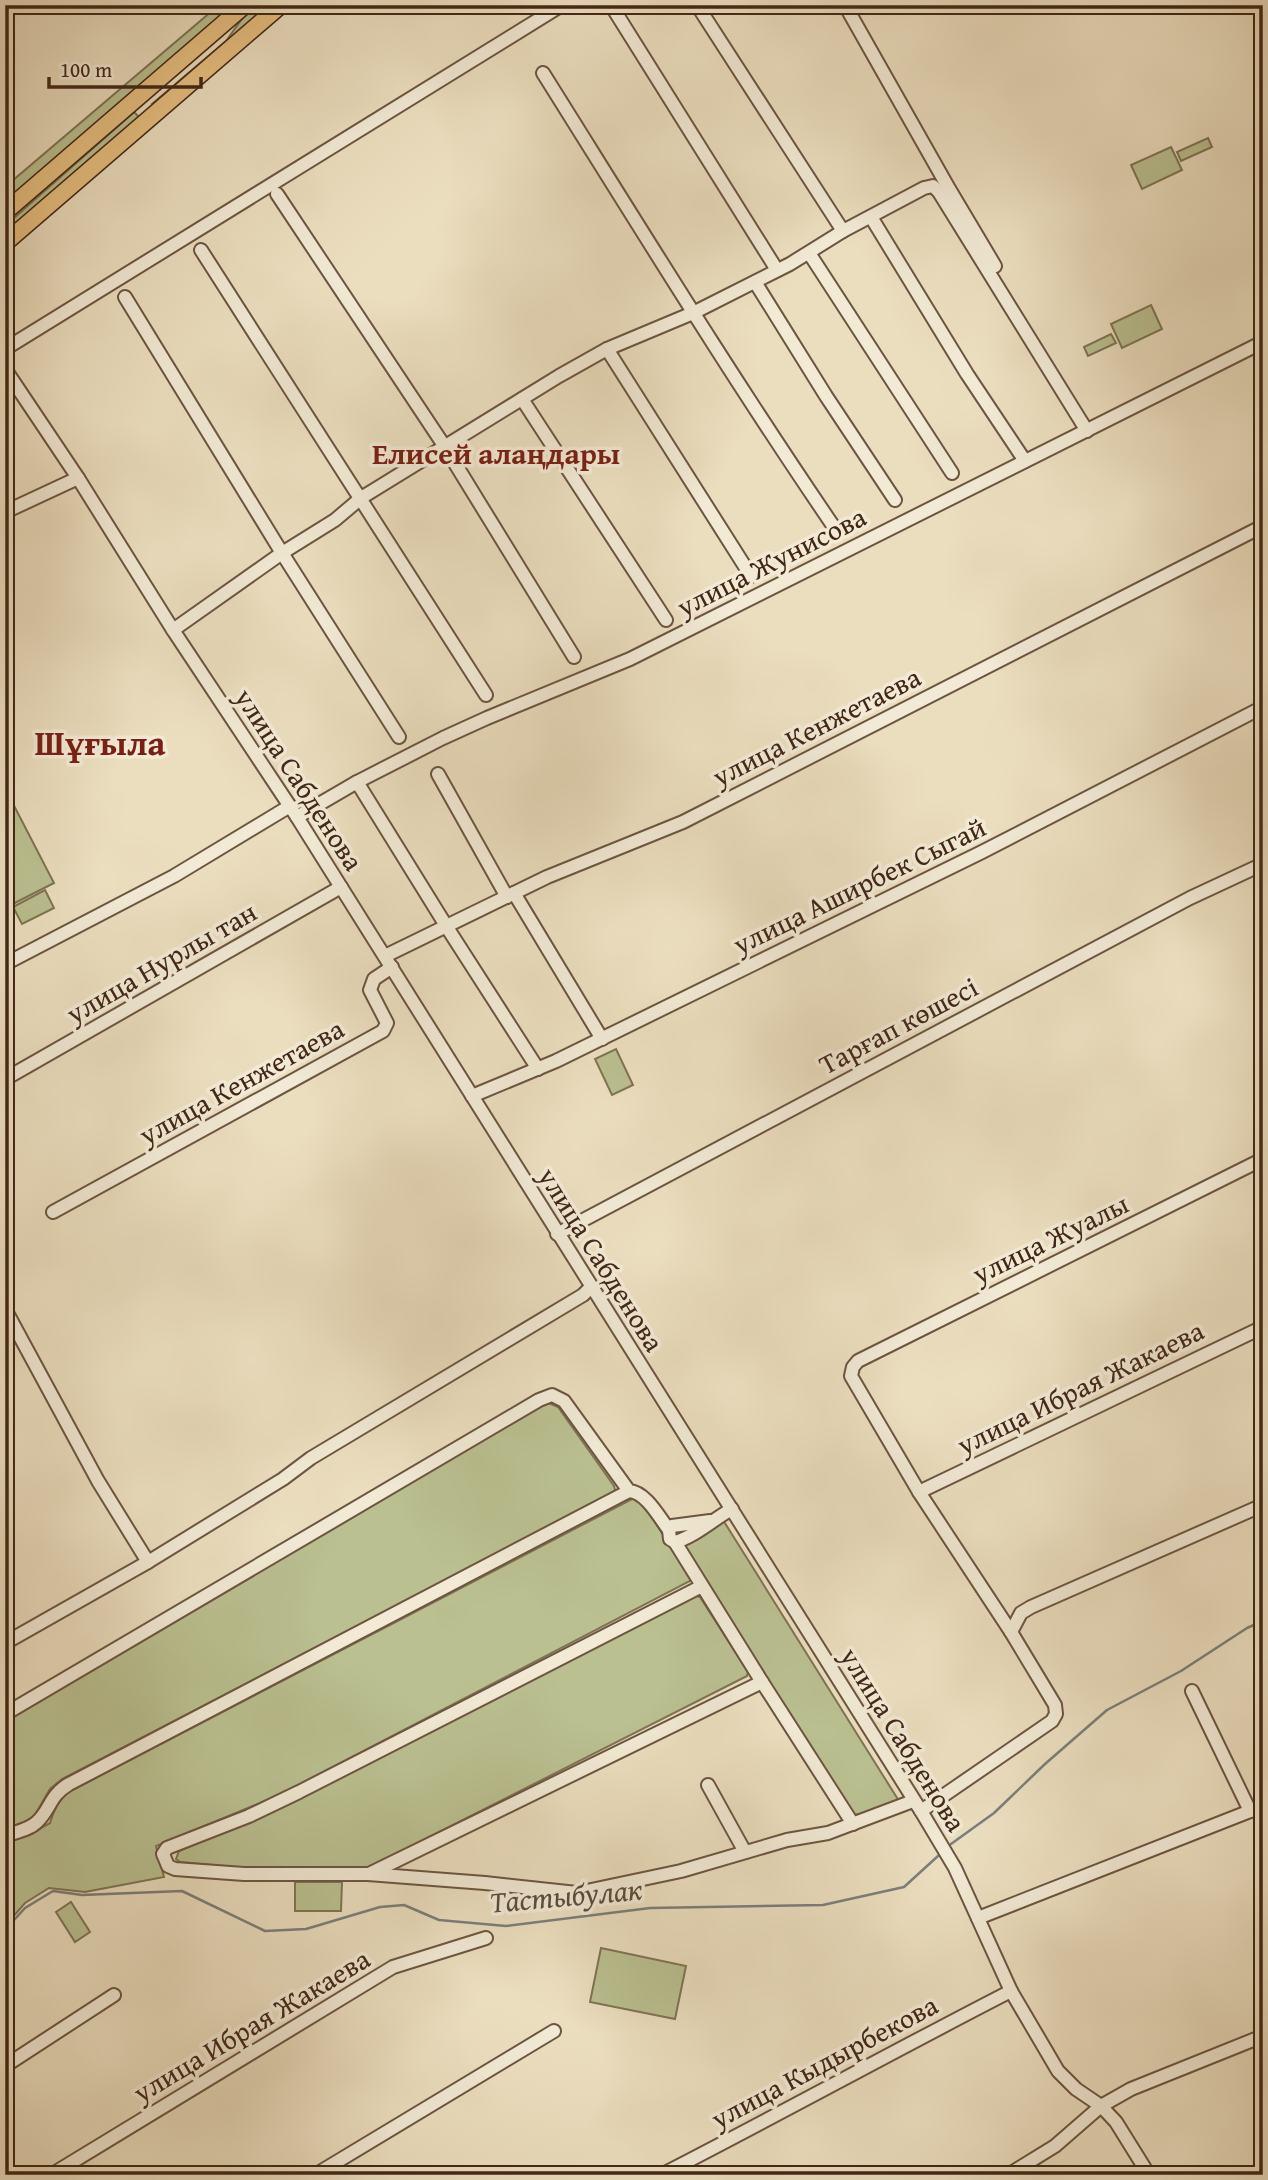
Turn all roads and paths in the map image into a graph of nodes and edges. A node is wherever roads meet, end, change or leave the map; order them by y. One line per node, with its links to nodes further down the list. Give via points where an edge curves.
1 (245, 5): 8 (main road)
2 (281, 5): 9 (main road)
3 (562, 5): 22 (street)
4 (611, 5): 17 (street)
5 (696, 5): 13 (street)
6 (845, 5): 26 (street)
7 (543, 73): 20 (street)
8 (133, 102): 9 (main road); 11 (main road)
9 (148, 119): 14 (main road)
10 (277, 194): 27 (street)
11 (5, 212)
12 (872, 217): 13 (street); 26 (street, via 933,186); 28 (street)
13 (843, 231): 16 (street)
14 (5, 243)
15 (201, 250): 31 (street)
16 (809, 253): 17 (street); 29 (street)
17 (777, 270): 18 (street)
18 (755, 282): 20 (street); 32 (street)
19 (125, 297): 36 (street)
20 (693, 313): 23 (street); 35 (street)
21 (1263, 342): 26 (street, улица Жунисова)
22 (5, 349)
23 (607, 349): 25 (street); 37 (street)
24 (5, 369): 30 (street, улица Сабденова)
25 (522, 399): 27 (street); 38 (street)
26 (1090, 429): 28 (street, улица Жунисова)
27 (445, 447): 31 (street); 40 (street)
28 (1026, 461): 45 (street, улица Жунисова, via 630,659 487,718)
29 (952, 474)
30 (78, 478): 33 (street); 39 (street, улица Сабденова)
31 (361, 498): 36 (street); 41 (street)
32 (895, 500)
33 (5, 512)
34 (1263, 526): 49 (street, улица Кенжетаева, via 683,822)
35 (836, 530)
36 (282, 553): 39 (street); 43 (street)
37 (751, 576)
38 (666, 620)
39 (173, 629): 46 (street, улица Сабденова)
40 (573, 657)
41 (486, 695)
42 (1263, 707): 53 (street, улица Аширбек Сыгай)
43 (399, 737)
44 (438, 774): 49 (street)
45 (357, 782): 46 (street, улица Жунисова); 50 (street)
46 (294, 811): 48 (street, улица Сабденова); 52 (street, улица Жунисова)
47 (1263, 864): 59 (street, Тарғап көшесі, via 1190,898)
48 (341, 887): 51 (street, улица Сабденова); 55 (street, улица Нурлы тан)
49 (510, 895): 50 (street, улица Кенжетаева); 53 (street)
50 (446, 926): 51 (street, улица Кенжетаева); 54 (street)
51 (388, 962): 56 (street, улица Сабденова); 58 (street, улица Кенжетаева, via 370,990 387,1023 383,1031)
52 (5, 964)
53 (602, 1039): 54 (street, улица Аширбек Сыгай)
54 (538, 1069): 56 (street, улица Аширбек Сыгай)
55 (5, 1079)
56 (472, 1096): 59 (street, улица Сабденова)
57 (1263, 1159): 64 (street, улица Жуалы, via 858,1361 851,1376)
58 (53, 1212)
59 (557, 1234): 60 (street, улица Сабденова)
60 (591, 1287): 66 (street, улица Сабденова); 68 (street)
61 (5, 1309): 68 (street, via 98,1481)
62 (1263, 1327): 64 (street, улица Ибрая Жакаева)
63 (629, 1491): 67 (street, via 642,1496); 74 (street, via 564,1401 552,1395); 80 (street, via 69,1784 51,1798 37,1822)
64 (919, 1492): 70 (street)
65 (1263, 1505): 70 (street, via 1031,1606 1021,1613)
66 (732, 1508): 67 (street, via 693,1534); 76 (street, улица Сабденова)
67 (672, 1536): 69 (street)
68 (148, 1562): 71 (street)
69 (702, 1586): 72 (street); 82 (street, via 299,1792 167,1848 163,1854 168,1866 175,1869)
70 (1012, 1632): 76 (street, via 1055,1705 1052,1721)
71 (5, 1643)
72 (762, 1682): 79 (street); 82 (street)
73 (1192, 1691): 78 (street)
74 (5, 1714)
75 (708, 1784): 81 (street)
76 (917, 1806): 79 (street); 83 (street, улица Сабденова, via 955,1868)
77 (1263, 1806): 78 (street)
78 (1250, 1811): 83 (street)
79 (853, 1824): 81 (street)
80 (5, 1836)
81 (745, 1853): 82 (street, via 577,1893)
82 (368, 1874)
83 (978, 1918): 85 (street, улица Сабденова)
84 (486, 1938): 91 (street, улица Ибрая Жакаева, via 393,1967)
85 (1011, 1991): 90 (street, улица Сабденова, via 1058,2071); 93 (street, улица Кыдырбекова)
86 (114, 1995): 89 (street)
87 (554, 2031): 92 (street)
88 (1263, 2036): 90 (street, via 1131,2089)
89 (5, 2066)
90 (1101, 2106): 94 (street, via 1055,2146); 95 (street, улица Сабденова)
91 (51, 2175)
92 (315, 2175)
93 (661, 2175)
94 (1008, 2175)
95 (1149, 2175)

